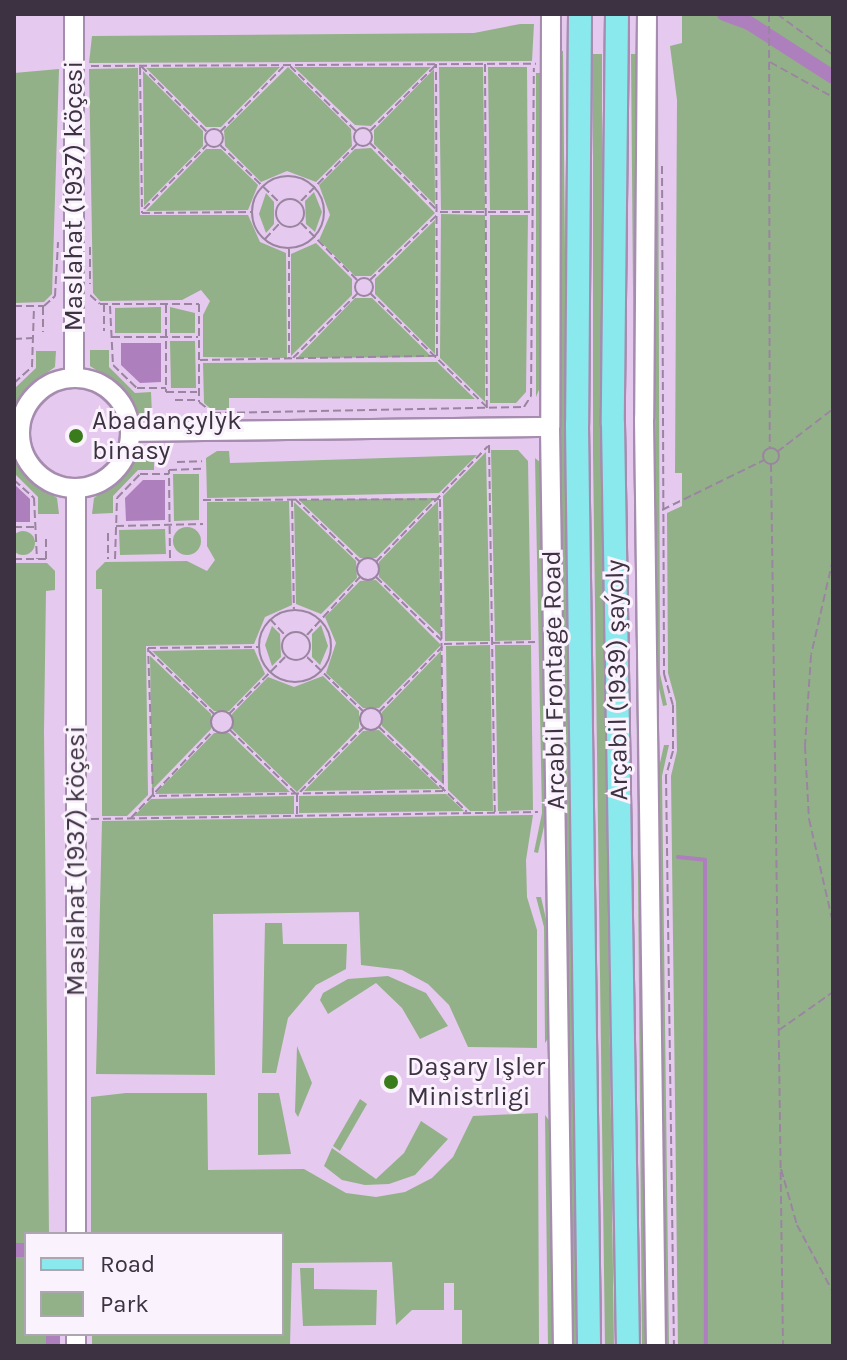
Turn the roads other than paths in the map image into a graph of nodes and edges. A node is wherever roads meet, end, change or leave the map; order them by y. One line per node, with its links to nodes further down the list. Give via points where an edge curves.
1 (74, 14): 6 (street, Maslahat (1937) köçesi)
2 (551, 14): 7 (street, Arcabil Frontage Road, via 545,52)
3 (580, 14): 13 (main road, Arçabil (1939) şaýoly, via 577,425)
4 (617, 14): 14 (main road, Arçabil (1939) şaýoly, via 613,424)
5 (647, 14): 15 (street, via 644,435)
6 (74, 378): 8 (street, via 110,390 126,413); 9 (street, via 46,385 32,398)
7 (550, 427): 8 (street); 12 (street, Arcabil Frontage Road)
8 (130, 432): 10 (street, via 127,451 111,475)
9 (17, 434): 10 (street, via 33,469 48,481)
10 (76, 488): 11 (street, Maslahat (1937) köçesi)
11 (76, 1232)
12 (563, 1346)
13 (589, 1346)
14 (628, 1346)
15 (656, 1346)

